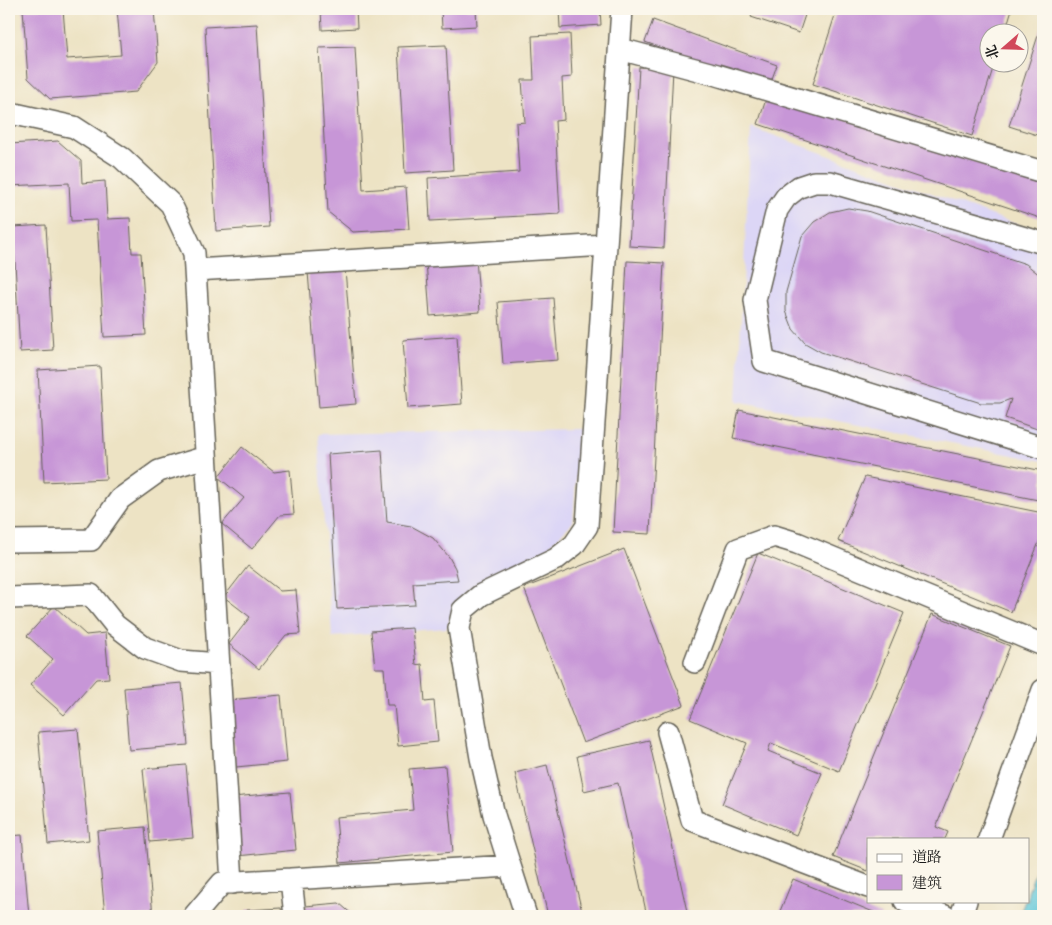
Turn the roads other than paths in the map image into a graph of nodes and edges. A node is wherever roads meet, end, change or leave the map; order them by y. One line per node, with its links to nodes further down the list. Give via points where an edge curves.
1 (622, 9): 2 (street)
2 (620, 49): 4 (street); 6 (street)
3 (9, 115): 7 (street, via 74,127 122,158 171,204 194,253)
4 (1043, 172)
5 (1043, 243): 8 (street, via 830,182 814,182 799,187 777,210 755,300 764,361)
6 (606, 245): 7 (street); 18 (street, via 587,526 574,545 556,559 481,595 463,610 459,628 481,758)
7 (195, 270): 9 (street)
8 (1043, 448)
9 (206, 456): 10 (street, via 159,471 120,500 91,540); 14 (street)
10 (9, 541)
11 (9, 598): 14 (street, via 91,595 115,625 145,648 181,661)
12 (1043, 645): 13 (street, via 774,536 738,549)
13 (695, 662)
14 (219, 664): 20 (street)
15 (1043, 690): 17 (street)
16 (668, 732): 21 (street, via 692,820)
17 (989, 838)
18 (510, 866): 19 (street); 26 (street)
19 (291, 879): 20 (street); 25 (street)
20 (232, 883): 24 (street, via 222,883)
21 (867, 887)
22 (908, 902): 27 (street)
23 (966, 902): 28 (street)
24 (194, 916)
25 (295, 916)
26 (526, 916)
27 (944, 916)
28 (961, 916)

